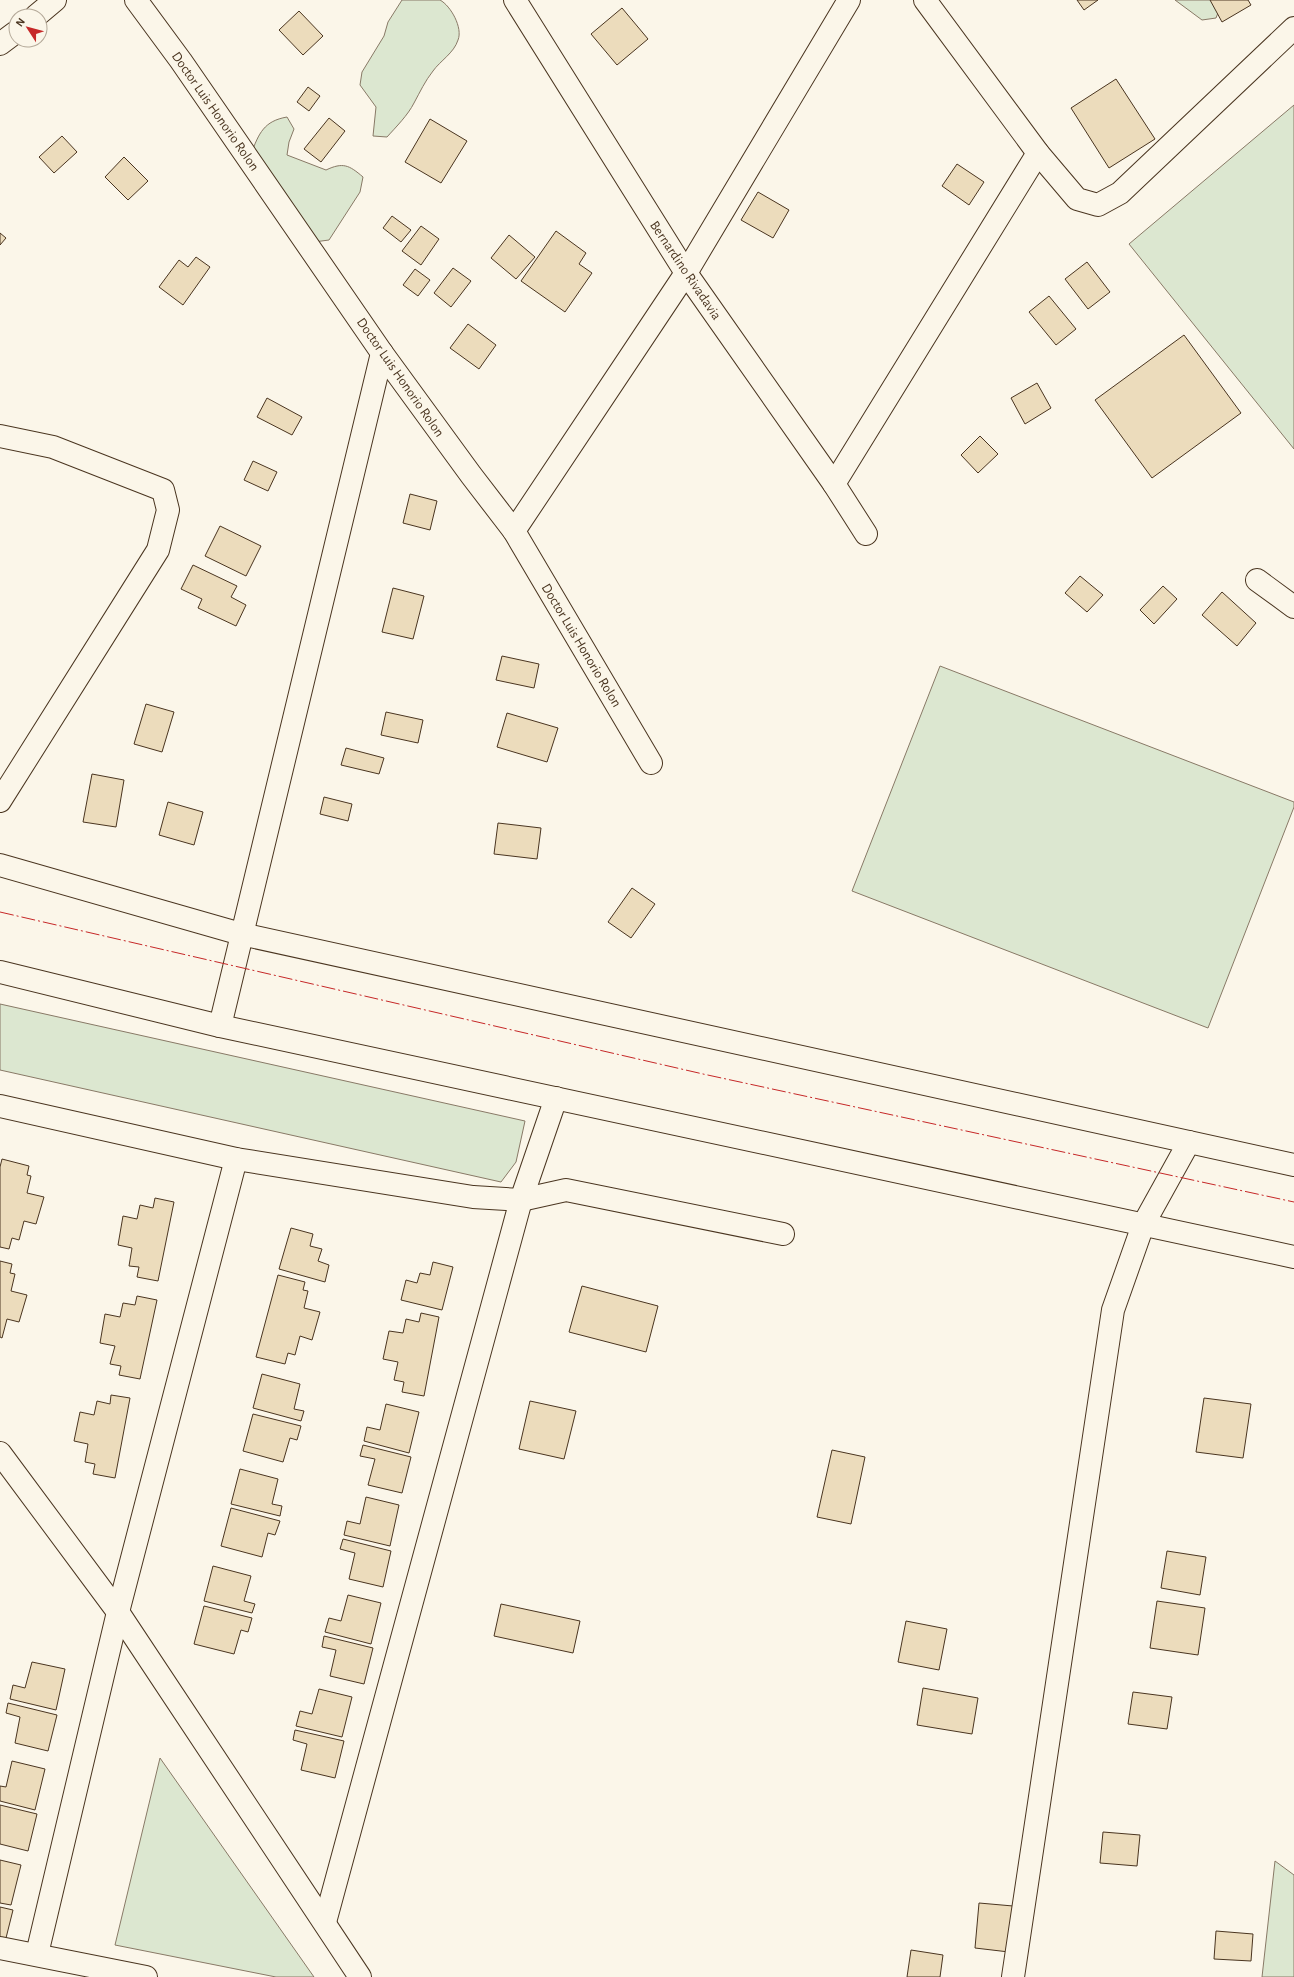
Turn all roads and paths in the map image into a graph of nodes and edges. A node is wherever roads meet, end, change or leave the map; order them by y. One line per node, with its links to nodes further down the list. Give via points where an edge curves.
1 (55, 0): 6 (street)
2 (136, 0): 10 (street, Doctor Luis Honorio Rolon, via 181,60)
3 (515, 0): 9 (street, Bernardino Rivadavia)
4 (849, 0): 9 (street)
5 (926, 0): 8 (street)
6 (46, 8)
7 (1294, 28): 8 (street, via 1120,193 1098,205 1077,199)
8 (1038, 153): 12 (street)
9 (686, 273): 12 (street, Bernardino Rivadavia); 13 (street)
10 (382, 353): 13 (street, Doctor Luis Honorio Rolon); 20 (street)
11 (0, 436): 18 (street, via 53,447 163,490 168,510 158,550)
12 (834, 484): 14 (street, Bernardino Rivadavia)
13 (514, 531): 17 (street, Doctor Luis Honorio Rolon)
14 (866, 534)
15 (1257, 580): 16 (street)
16 (1294, 607)
17 (651, 762)
18 (0, 801)
19 (0, 865): 20 (street)
20 (241, 934): 22 (street); 25 (street)
21 (0, 972): 22 (street)
22 (220, 1026): 23 (street)
23 (556, 1098): 28 (street); 29 (street)
24 (0, 1106): 26 (street)
25 (1189, 1142): 27 (street); 29 (street)
26 (236, 1159): 28 (street, via 473,1197); 33 (street)
27 (1294, 1165)
28 (521, 1200): 30 (street, via 566,1190); 34 (street)
29 (1143, 1225): 31 (street); 39 (street, via 1113,1310)
30 (783, 1234)
31 (1294, 1257)
32 (0, 1453): 33 (street)
33 (118, 1612): 34 (street); 36 (street)
34 (324, 1922): 38 (street)
35 (0, 1948): 36 (street)
36 (37, 1954): 37 (street)
37 (146, 1977)
38 (360, 1977)
39 (1013, 1977)

